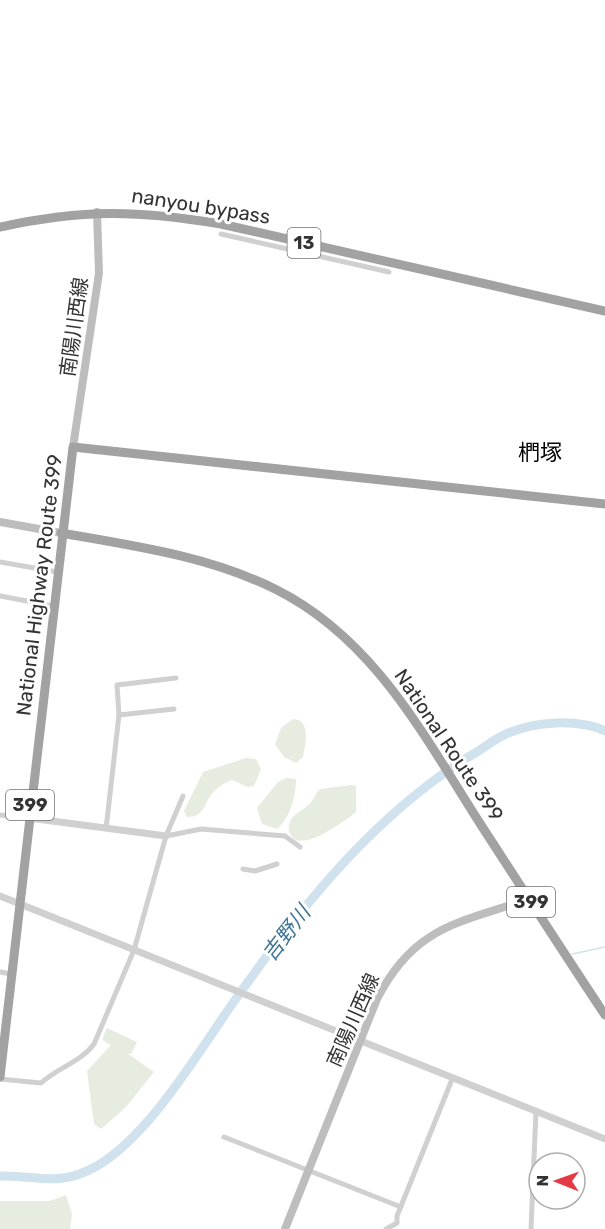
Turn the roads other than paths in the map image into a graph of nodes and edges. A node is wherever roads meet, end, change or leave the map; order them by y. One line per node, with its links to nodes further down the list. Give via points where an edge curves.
1 (97, 212): 2 (highway, nanyou bypass / 13); 5 (highway, nanyou bypass / 13, via 163,214 221,224); 6 (main road, 南陽川西線, via 99,273)
2 (0, 226)
3 (221, 234): 4 (street)
4 (389, 272)
5 (605, 311)
6 (73, 447): 7 (highway, National Highway Route 399); 9 (highway, National Highway Route 399 / 399)
7 (605, 504)
8 (0, 522): 9 (main road)
9 (61, 533): 11 (highway, National Highway Route 399 / 399); 26 (highway, National Route 399 / 399, via 186,556 244,575 297,601 332,625 380,672)
10 (0, 562): 11 (street)
11 (57, 572): 13 (highway, National Highway Route 399 / 399)
12 (0, 596): 13 (street)
13 (53, 606): 19 (highway, National Highway Route 399 / 399)
14 (176, 678): 16 (street, via 117,685)
15 (174, 709): 16 (street)
16 (119, 715): 20 (street)
17 (183, 796): 21 (street)
18 (0, 815): 19 (street)
19 (28, 818): 20 (street); 27 (highway, National Highway Route 399 / 399)
20 (106, 829): 21 (street)
21 (166, 836): 22 (street, via 186,830 211,830 285,837); 28 (street)
22 (300, 848)
23 (277, 864): 24 (street, via 255,872)
24 (243, 869)
25 (0, 896): 27 (street)
26 (529, 899): 32 (highway, National Route 399 / 399); 33 (main road, 南陽川西線, via 452,924 420,943 390,976)
27 (19, 904): 28 (street); 30 (highway, National Highway Route 399 / 399)
28 (134, 950): 33 (street); 35 (street, via 89,1050 41,1083)
29 (0, 972): 30 (street)
30 (11, 974): 31 (highway, National Highway Route 399 / 399)
31 (5, 992): 35 (highway, National Highway Route 399 / 399)
32 (605, 1015)
33 (361, 1039): 34 (street); 39 (main road, 南陽川西線)
34 (453, 1077): 36 (street); 40 (street)
35 (0, 1078)
36 (536, 1110): 38 (street); 43 (street)
37 (224, 1137): 39 (street)
38 (605, 1139)
39 (309, 1170): 40 (street); 41 (main road, 南陽川西線)
40 (401, 1207): 42 (street, via 396,1226)
41 (285, 1229)
42 (386, 1229)
43 (531, 1229)

